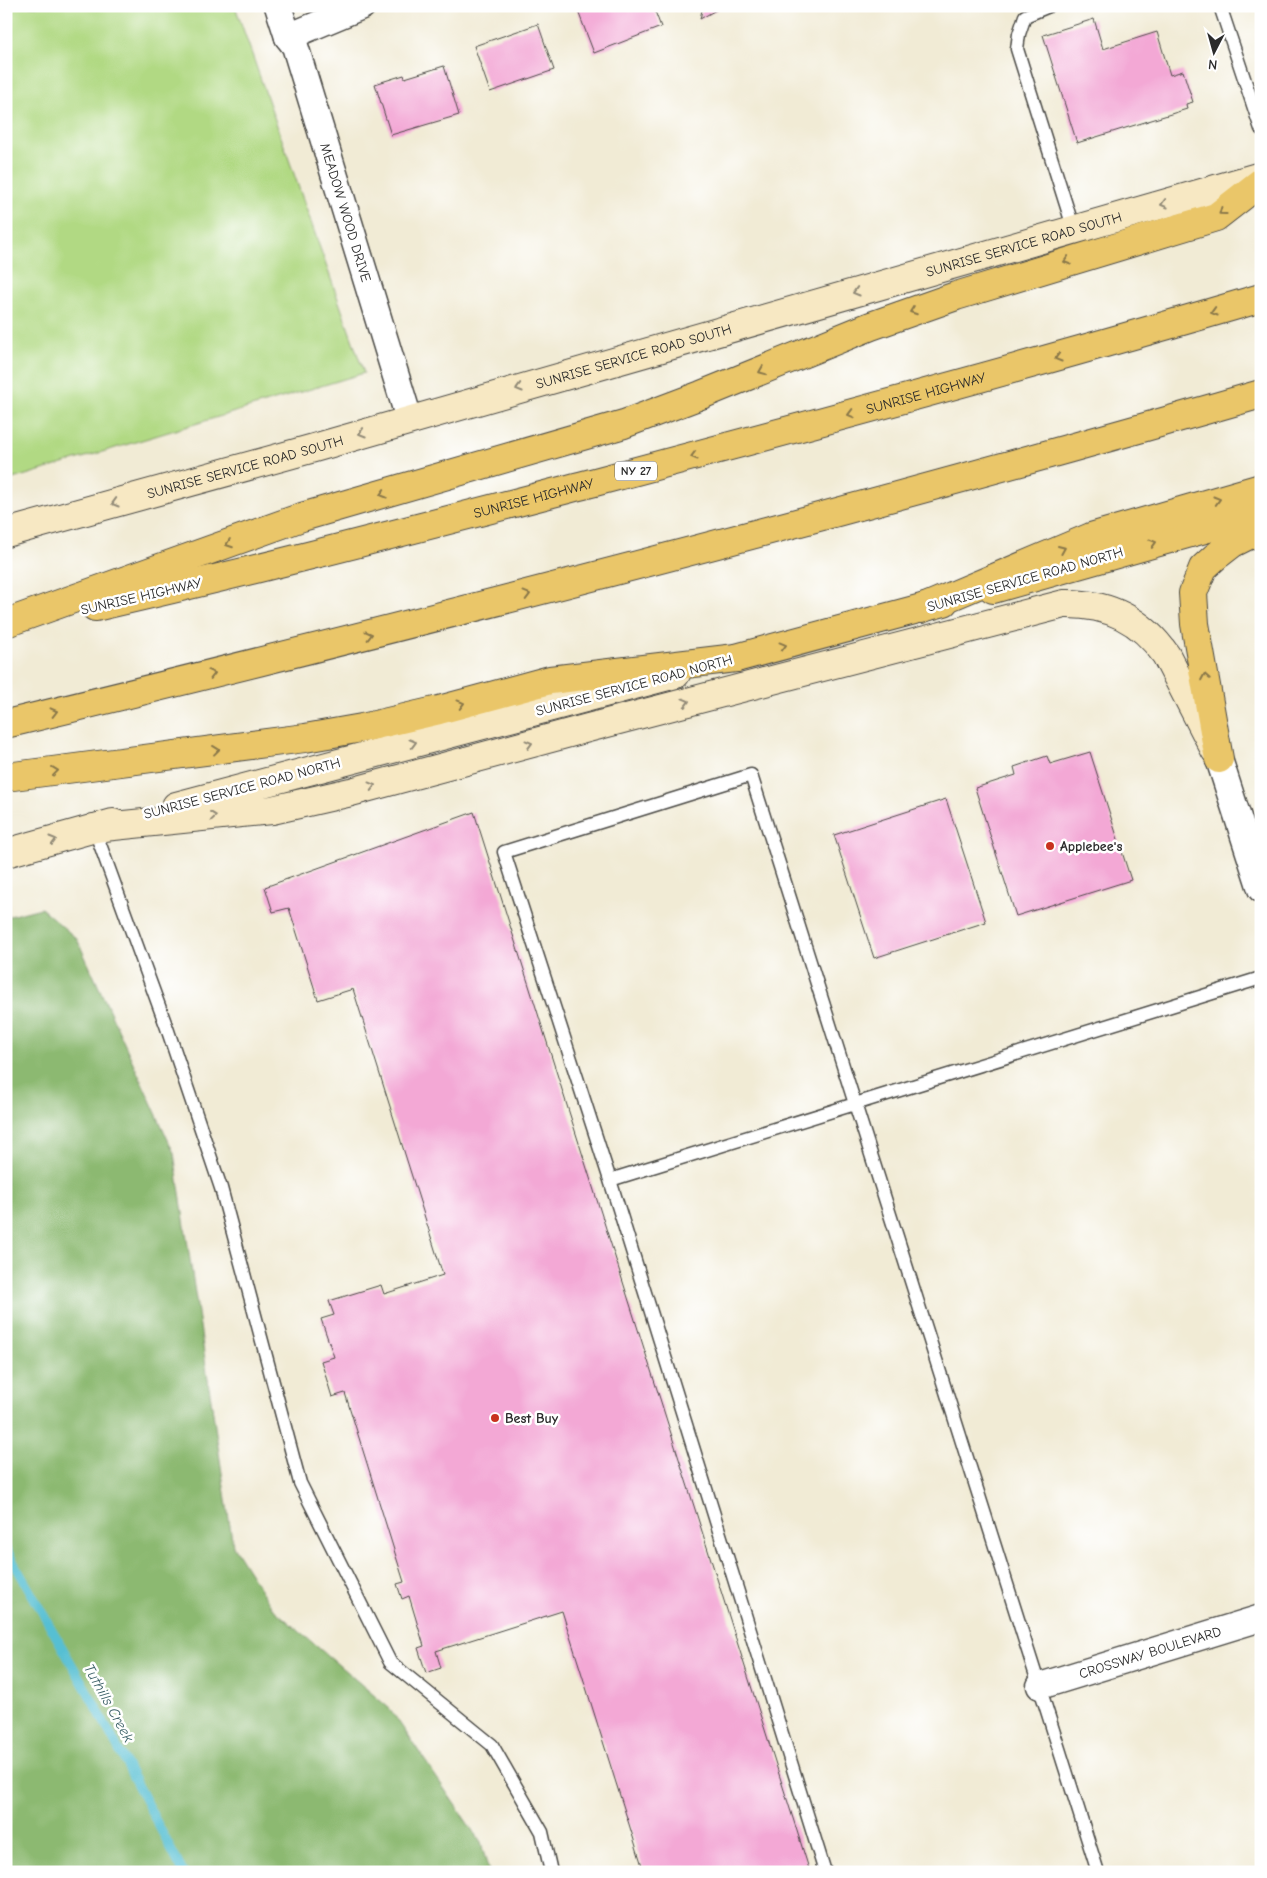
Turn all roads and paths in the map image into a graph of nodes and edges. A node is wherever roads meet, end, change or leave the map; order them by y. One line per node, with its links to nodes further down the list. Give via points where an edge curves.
1 (278, 6): 5 (street, MEADOW WOOD DRIVE)
2 (362, 6): 5 (street)
3 (1049, 6): 9 (lane, via 1025,16 1016,49)
4 (1220, 6): 6 (lane)
5 (288, 38): 12 (street, MEADOW WOOD DRIVE, via 296,46)
6 (1261, 129)
7 (1261, 176): 9 (main road, SUNRISE SERVICE ROAD SOUTH, one-way to 9)
8 (1261, 182): 18 (highway, one-way to 18, via 1216,216 956,296 871,326 624,424 302,518)
9 (1074, 230): 12 (main road, SUNRISE SERVICE ROAD SOUTH, one-way to 12)
10 (1261, 298): 19 (highway, SUNRISE HIGHWAY / NY 27, one-way to 19, via 1060,357 693,456 189,586)
11 (1261, 394): 21 (highway, one-way to 11, via 395,629 758,534)
12 (409, 419): 16 (main road, SUNRISE SERVICE ROAD SOUTH, one-way to 16)
13 (1261, 488): 17 (highway, one-way to 13, via 1091,537)
14 (1261, 513): 17 (highway, SUNRISE SERVICE ROAD NORTH, one-way to 14)
15 (1261, 529): 22 (highway, one-way to 15, via 1195,624 1193,592 1203,568 1233,543)
16 (6, 533)
17 (921, 609): 20 (highway, SUNRISE SERVICE ROAD NORTH, one-way to 17)
18 (6, 623)
19 (6, 628)
20 (736, 658): 23 (highway, one-way to 20, via 305,738 362,728 550,680); 24 (main road, SUNRISE SERVICE ROAD NORTH, one-way to 20)
21 (6, 724)
22 (1219, 759): 24 (main road, one-way to 22, via 272,810 351,792 1064,604 1112,611 1144,629 1166,655); 26 (street)
23 (6, 777)
24 (94, 828): 25 (main road, SUNRISE SERVICE ROAD NORTH, one-way to 24); 32 (lane, via 221,1188 300,1483 390,1662 492,1746 542,1832)
25 (6, 853)
26 (1261, 889)
27 (1261, 978): 28 (lane)
28 (854, 1104): 29 (lane); 29 (lane, via 751,775 542,840 504,852); 31 (lane)
29 (610, 1180): 33 (lane)
30 (1261, 1618): 31 (street, CROSSWAY BOULEVARD)
31 (1040, 1686): 34 (lane)
32 (551, 1872)
33 (825, 1872)
34 (1098, 1872)

